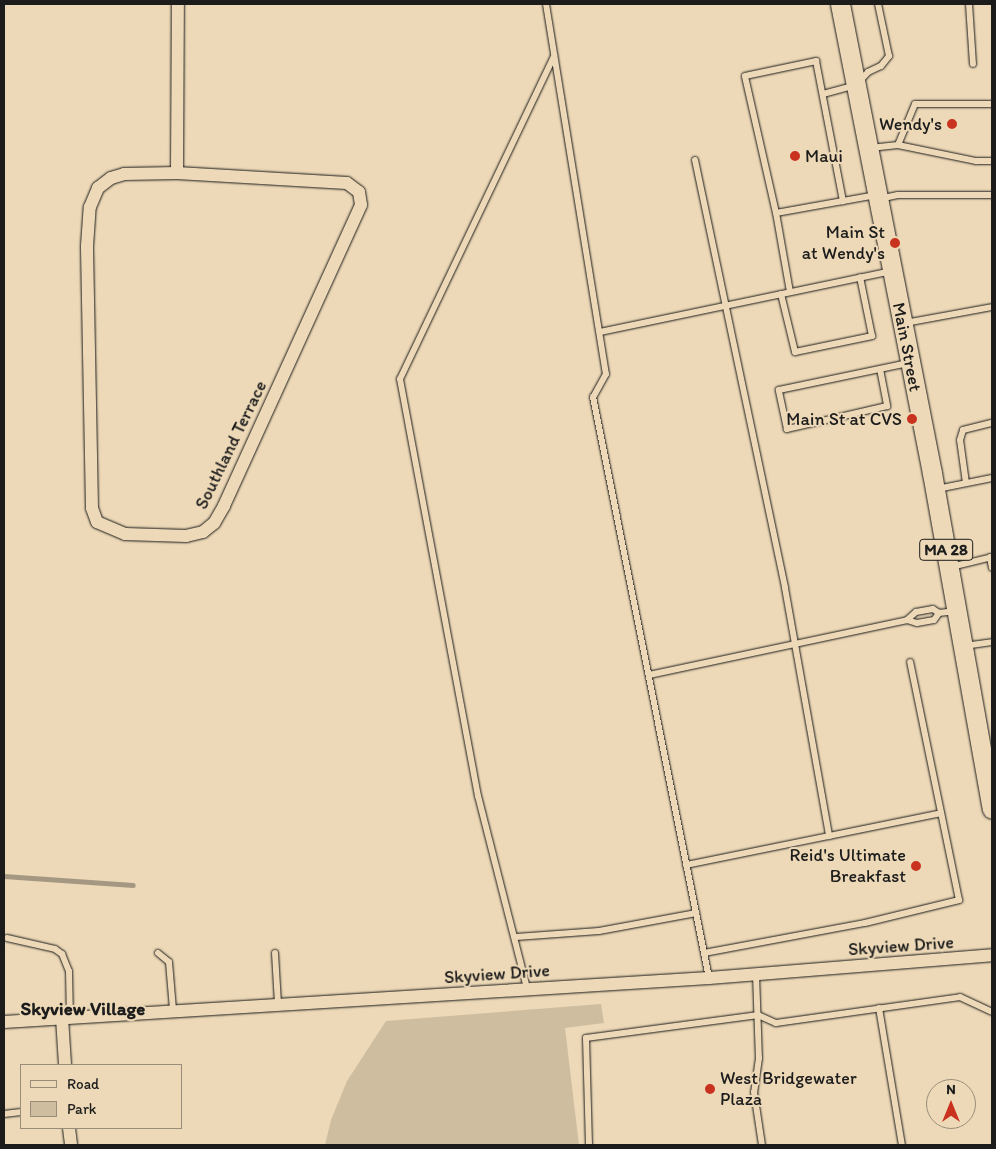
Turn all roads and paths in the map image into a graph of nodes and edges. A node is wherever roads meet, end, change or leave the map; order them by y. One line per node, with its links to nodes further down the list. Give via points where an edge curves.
1 (178, 4): 15 (street)
2 (546, 4): 6 (lane)
3 (840, 4): 8 (main road, Main Street / MA 28)
4 (878, 4): 8 (lane, via 888,56 881,66 868,72)
5 (969, 4): 7 (lane)
6 (554, 55): 27 (lane); 49 (lane, via 400,380 478,796)
7 (973, 64)
8 (856, 85): 9 (lane); 12 (main road, Main Street / MA 28)
9 (823, 94): 18 (lane); 19 (lane, via 816,61 745,76)
10 (992, 104): 11 (lane, via 915,104)
11 (898, 145): 12 (lane); 14 (lane, via 976,161)
12 (868, 148): 17 (main road, Main Street / MA 28)
13 (695, 160): 24 (lane)
14 (992, 161)
15 (177, 173): 15 (street, Southland Terrace, via 347,183 359,192 361,205 214,523 203,532 186,536 125,534 97,522 92,508 87,246 90,207 98,188 111,178 124,174)
16 (992, 195): 17 (lane)
17 (878, 197): 18 (lane); 20 (main road, Main Street / MA 28)
18 (843, 201): 19 (lane)
19 (776, 213): 22 (lane)
20 (892, 271): 21 (lane); 26 (main road, Main Street / MA 28)
21 (860, 278): 22 (lane); 23 (lane, via 872,336 795,352)
22 (790, 292): 23 (lane)
23 (781, 294): 24 (lane)
24 (725, 306): 27 (lane); 40 (lane)
25 (992, 307): 26 (lane)
26 (902, 324): 28 (main road, Main Street / MA 28)
27 (600, 332): 43 (lane, via 606,374 593,397)
28 (909, 363): 29 (lane); 33 (main road, Main Street / MA 28)
29 (880, 369): 29 (lane, via 779,390 787,429 886,406)
30 (992, 422): 32 (lane, via 963,430 960,440)
31 (992, 478): 32 (lane)
32 (966, 483): 33 (lane)
33 (936, 490): 35 (main road, Main Street / MA 28)
34 (991, 557): 35 (lane); 36 (lane)
35 (950, 567): 37 (main road, Main Street / MA 28)
36 (992, 568)
37 (948, 612): 38 (lane, via 934,620 917,623); 38 (lane, via 933,609 916,612); 41 (main road, Main Street / MA 28)
38 (907, 620): 40 (lane)
39 (992, 642): 41 (lane)
40 (794, 645): 43 (lane); 46 (lane)
41 (963, 646): 44 (main road, Main Street / MA 28)
42 (910, 662): 45 (lane)
43 (649, 675): 47 (lane)
44 (992, 809)
45 (941, 813): 46 (lane); 53 (lane, via 959,900 865,923)
46 (829, 836): 47 (lane)
47 (686, 865): 48 (lane)
48 (696, 913): 49 (lane, via 599,931); 53 (lane)
49 (516, 937): 57 (lane)
50 (7, 938): 63 (lane, via 55,949 62,954 69,971)
51 (158, 953): 60 (lane, via 169,962)
52 (275, 953): 58 (lane)
53 (704, 953): 56 (lane)
54 (992, 955): 55 (street, Skyview Drive)
55 (756, 974): 56 (street, Skyview Drive); 62 (lane)
56 (709, 978): 57 (street, Skyview Drive)
57 (527, 988): 58 (street, Skyview Drive)
58 (278, 1004): 60 (street, Skyview Drive)
59 (879, 1008): 61 (lane, via 960,997); 62 (lane, via 776,1023); 72 (lane)
60 (173, 1010): 63 (street, Skyview Drive)
61 (992, 1012)
62 (758, 1015): 70 (lane, via 586,1038); 71 (lane, via 759,1058 754,1092)
63 (66, 1018): 64 (street, Skyview Drive); 65 (street)
64 (4, 1022)
65 (65, 1064)
66 (20, 1112): 67 (lane)
67 (4, 1114)
68 (69, 1129): 69 (street)
69 (71, 1145)
70 (589, 1145)
71 (762, 1145)
72 (902, 1145)

